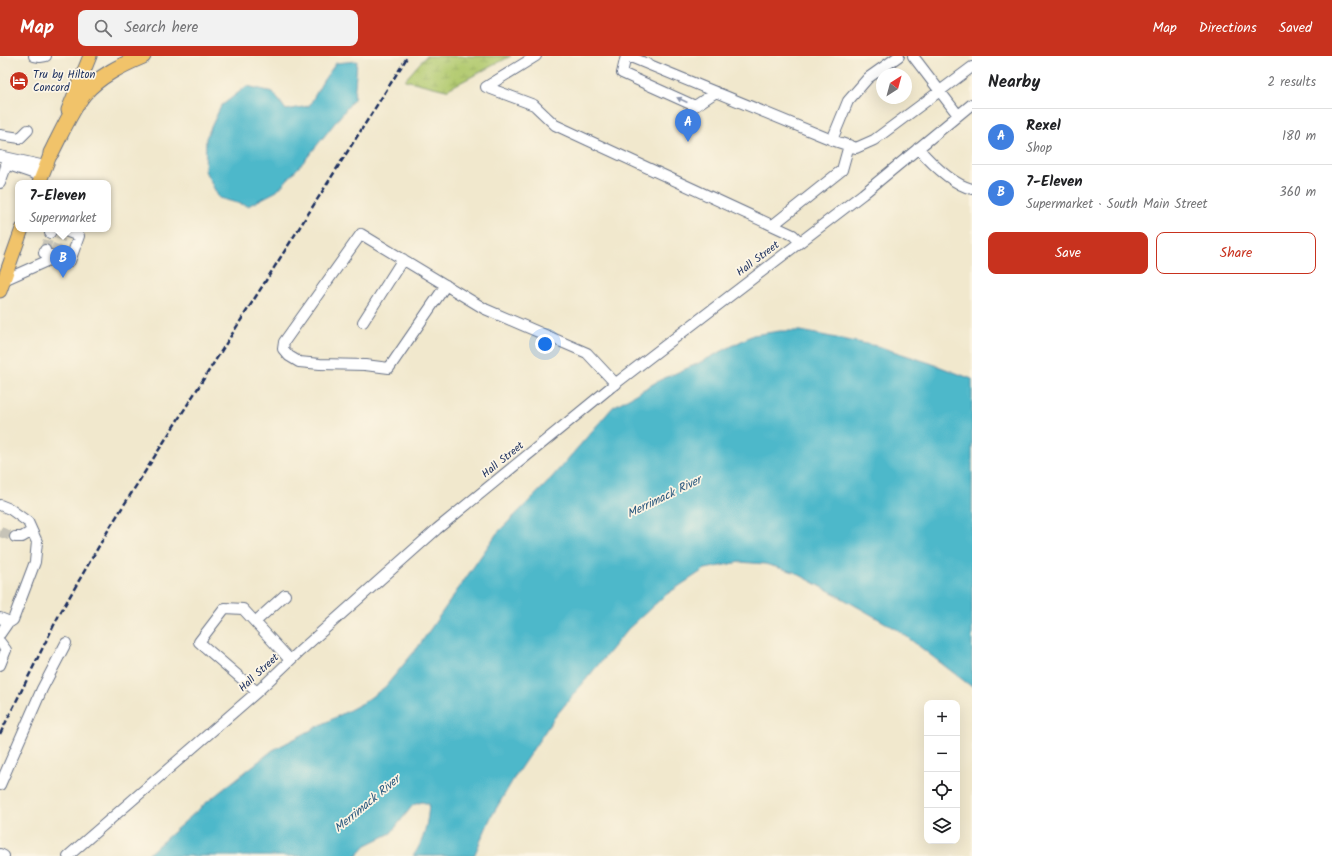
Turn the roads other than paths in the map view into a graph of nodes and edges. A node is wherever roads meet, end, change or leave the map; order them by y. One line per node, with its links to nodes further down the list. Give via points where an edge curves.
1 (34, 56): 2 (street)
2 (46, 56)
3 (90, 56): 21 (main road)
4 (143, 56): 21 (highway, via 115,69 89,88 78,102)
5 (536, 56): 24 (street, via 486,87 534,105 554,125)
6 (627, 56): 10 (street); 10 (street, one-way to 6, via 695,106 622,73)
7 (898, 56): 16 (street, via 868,78 848,101)
8 (913, 56): 11 (street)
9 (972, 67): 11 (street)
10 (716, 92): 16 (street)
11 (939, 92): 13 (street); 17 (street, via 874,140 856,148)
12 (972, 104): 13 (street, Hall Street)
13 (958, 116): 18 (street, Hall Street)
14 (28, 130): 15 (street, via 20,138)
15 (0, 135)
16 (832, 140): 17 (street)
17 (849, 145): 24 (street, via 842,170)
18 (918, 148): 23 (street, via 934,165); 27 (street, Hall Street)
19 (0, 156): 20 (street)
20 (5, 166): 21 (street); 22 (street)
21 (44, 169)
22 (0, 184)
23 (971, 190)
24 (773, 225): 27 (street, via 794,235)
25 (21, 232): 29 (main road)
26 (62, 232): 29 (street, via 79,236 70,261 51,254 49,260)
27 (800, 242): 32 (street, Hall Street)
28 (403, 259): 30 (street); 30 (street, via 362,234 284,342 283,349 288,356 299,362 388,368); 31 (street)
29 (2, 285)
30 (446, 285): 32 (street, via 485,309 587,353)
31 (363, 322)
32 (616, 384): 42 (street, Hall Street, via 437,530)
33 (0, 505): 34 (street, via 28,522)
34 (32, 531): 35 (street, via 22,537); 37 (street, via 36,542 35,562 13,620)
35 (15, 537)
36 (285, 595): 38 (street)
37 (5, 620): 39 (street)
38 (255, 622): 42 (street); 44 (street, via 243,609 225,608 199,642)
39 (0, 634)
40 (0, 642): 43 (street, via 6,650)
41 (66, 643): 45 (street, via 42,689)
42 (290, 660): 44 (street, Hall Street)
43 (0, 665)
44 (257, 692): 48 (street, Hall Street)
45 (0, 785)
46 (0, 854): 47 (street)
47 (4, 856)
48 (68, 856)

